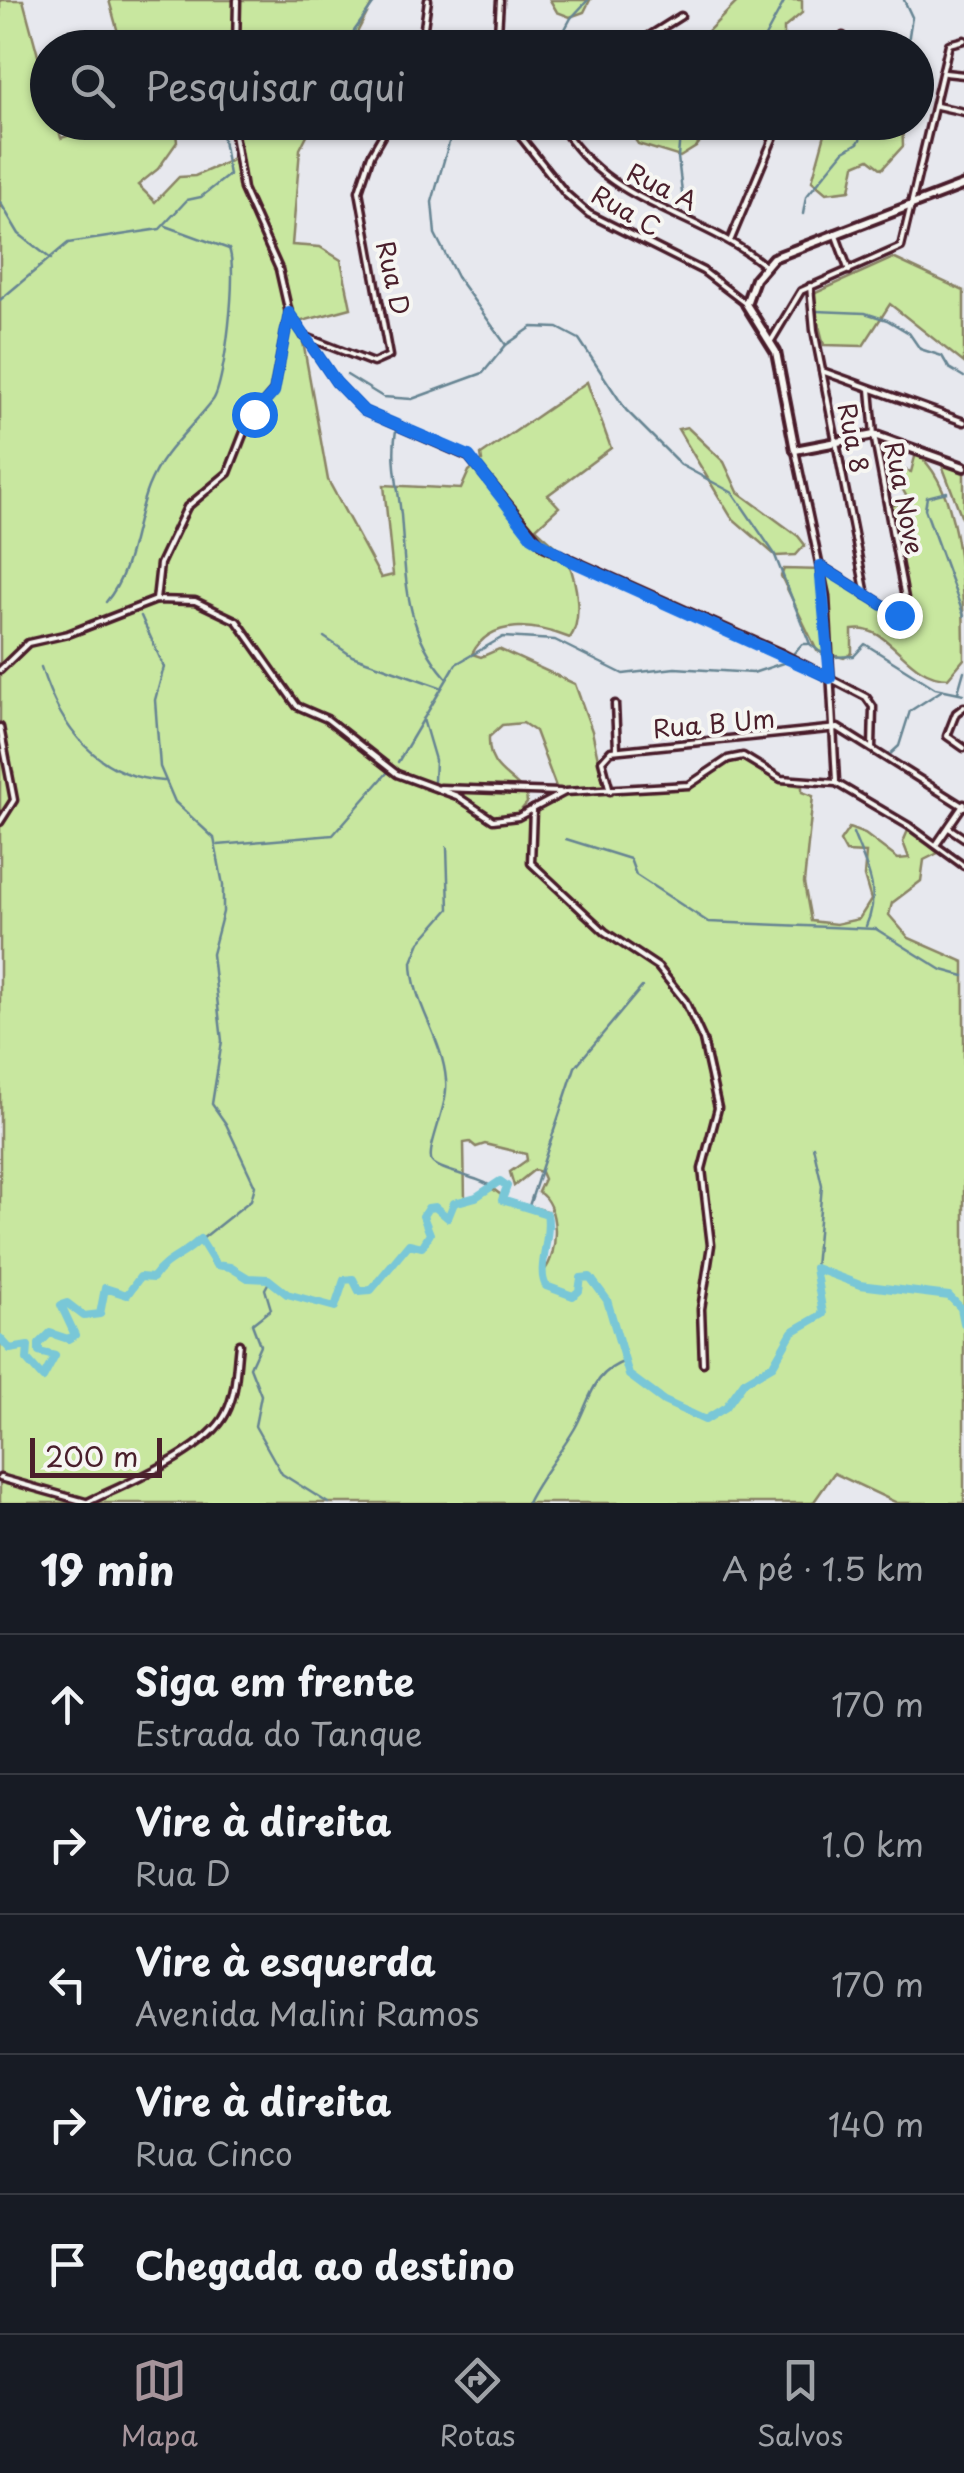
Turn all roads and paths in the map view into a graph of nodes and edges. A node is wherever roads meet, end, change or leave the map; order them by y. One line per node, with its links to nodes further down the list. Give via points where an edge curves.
1 (237, 0): 5 (street)
2 (428, 0): 6 (street)
3 (500, 0): 7 (street)
4 (681, 16): 8 (street)
5 (236, 30)
6 (424, 30)
7 (498, 30)
8 (659, 30)
9 (964, 40): 10 (street, via 951,41)
10 (944, 73): 11 (street); 12 (street)
11 (964, 75)
12 (936, 106): 13 (street); 14 (street)
13 (964, 112)
14 (934, 115)
15 (235, 140): 29 (street, via 243,189 279,269)
16 (380, 140): 30 (street, Rua D, via 359,191 389,356 366,361)
17 (523, 140): 28 (street, Rua C, via 589,214 704,270)
18 (572, 140): 24 (street, Rua A, via 608,180 636,198)
19 (773, 140): 24 (street)
20 (928, 140): 22 (street)
21 (964, 185): 22 (street)
22 (914, 201): 23 (street); 26 (street, via 902,247)
23 (834, 232): 25 (street); 26 (street)
24 (731, 240): 25 (street, Rua A)
25 (764, 265): 28 (street)
26 (849, 271): 27 (street)
27 (810, 286): 31 (street, via 793,298); 32 (street, Rua 8)
28 (746, 304): 31 (street)
29 (289, 313): 30 (street); 41 (street, via 274,392 248,422 228,473 187,507 160,564)
30 (304, 336): 43 (street, via 364,411 475,462 544,547)
31 (771, 341): 37 (street)
32 (822, 371): 33 (street); 36 (street, Rua 8)
33 (870, 388): 34 (street); 35 (street, Rua Nove)
34 (964, 422)
35 (874, 435): 36 (street); 38 (street); 40 (street, Rua Nove, via 908,614)
36 (836, 442): 37 (street); 40 (street, Rua 8)
37 (796, 450): 39 (street)
38 (964, 467)
39 (820, 566): 40 (street); 43 (street)
40 (866, 595)
41 (156, 600): 42 (street, via 28,642); 54 (street, via 195,601 230,616 297,706 327,719 396,774)
42 (0, 670)
43 (830, 678): 47 (street); 50 (street, via 871,703)
44 (615, 704): 51 (street)
45 (964, 707): 49 (street, via 946,736)
46 (0, 727): 59 (street, via 14,800)
47 (832, 729): 48 (street, Rua B Um); 50 (street); 53 (street)
48 (738, 740): 51 (street, Rua B Um); 52 (street)
49 (964, 748)
50 (872, 749): 57 (street)
51 (617, 750): 55 (street, Rua B Um, via 602,761)
52 (737, 756): 53 (street, via 781,780); 55 (street, via 690,785)
53 (836, 784): 62 (street)
54 (435, 788): 56 (street); 58 (street, via 493,820)
55 (610, 791): 56 (street)
56 (566, 792): 58 (street)
57 (963, 806): 60 (street)
58 (533, 809): 65 (street, via 532,863 588,919 658,967 703,1040 718,1108 702,1169 711,1245 701,1309)
59 (0, 822)
60 (948, 828): 61 (street); 62 (street)
61 (964, 838)
62 (935, 846): 63 (street)
63 (964, 866)
64 (239, 1344): 67 (street, via 234,1391 218,1428)
65 (702, 1363)
66 (0, 1478): 67 (street)
67 (89, 1503)

